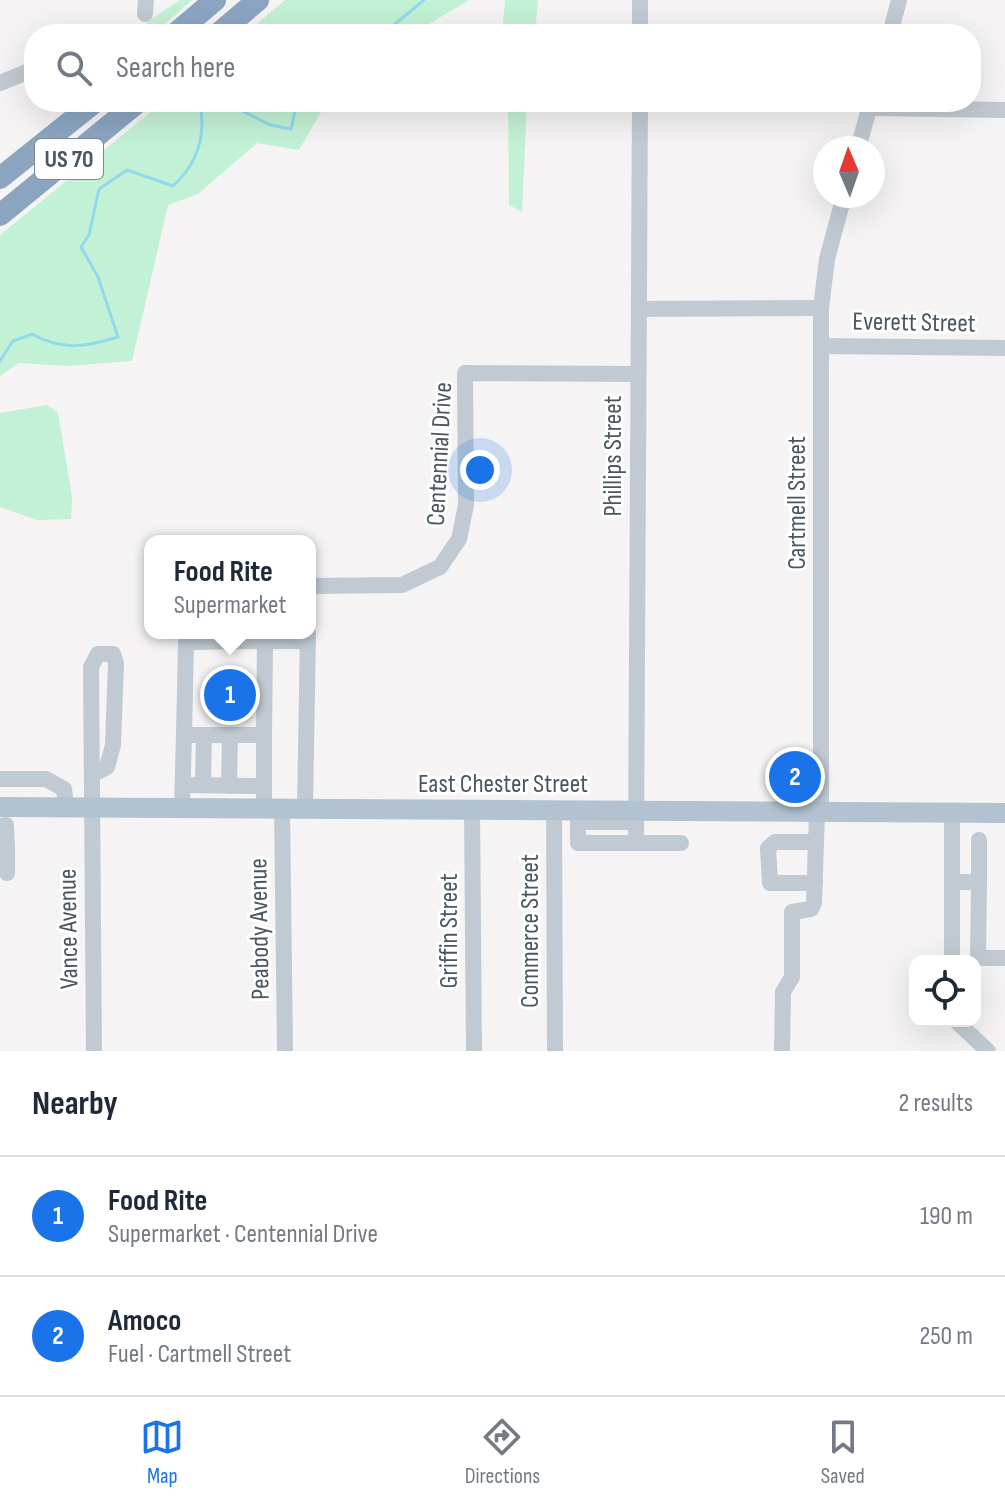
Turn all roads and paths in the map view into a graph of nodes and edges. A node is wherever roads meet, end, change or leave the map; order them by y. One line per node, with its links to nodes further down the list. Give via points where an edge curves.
1 (215, 0): 5 (highway)
2 (258, 0): 6 (highway)
3 (640, 0): 7 (street)
4 (899, 0): 8 (street)
5 (187, 24)
6 (230, 24)
7 (640, 24)
8 (893, 24)
9 (24, 73): 10 (street)
10 (0, 83)
11 (981, 109): 12 (street)
12 (1005, 110)
13 (82, 112): 18 (highway, US 70)
14 (126, 112): 20 (highway, US 70)
15 (640, 112): 22 (street, Phillips Street)
16 (868, 112): 17 (street)
17 (861, 136)
18 (0, 178)
19 (841, 208): 21 (street, Cartmell Street)
20 (0, 215)
21 (821, 308): 22 (street); 23 (street, Cartmell Street)
22 (639, 309): 25 (street, Phillips Street)
23 (822, 346): 24 (street, Everett Street); 47 (street, Cartmell Street)
24 (1005, 348)
25 (638, 374): 26 (street, Centennial Drive, via 465,373 466,505 459,539 440,567 402,585); 52 (street, Phillips Street)
26 (316, 586)
27 (286, 639): 29 (street)
28 (308, 639): 44 (street)
29 (265, 641): 30 (street, via 186,642); 33 (street, Peabody Avenue)
30 (184, 735): 31 (street); 36 (street)
31 (204, 735): 32 (street); 37 (street)
32 (230, 735): 33 (street); 38 (street)
33 (264, 735): 39 (street, Peabody Avenue)
34 (92, 775): 34 (street, Vance Avenue, via 107,767 113,745 113,654 98,654 91,667); 41 (street, Vance Avenue)
35 (0, 779): 40 (street, via 46,779 64,789)
36 (183, 785): 37 (street); 42 (street)
37 (203, 785): 38 (street)
38 (229, 786): 39 (street)
39 (264, 786): 43 (street, Peabody Avenue)
40 (66, 807): 41 (main road, East Chester Street); 50 (main road, East Chester Street)
41 (91, 807): 42 (main road, East Chester Street); 65 (street, Vance Avenue)
42 (182, 807): 43 (main road, East Chester Street)
43 (273, 807): 44 (main road, East Chester Street); 66 (street, Peabody Avenue)
44 (305, 808): 45 (main road, East Chester Street)
45 (472, 810): 46 (main road, East Chester Street); 67 (street, Griffin Street)
46 (554, 810): 51 (main road, East Chester Street); 68 (street, Commerce Street)
47 (819, 812): 49 (main road, East Chester Street); 52 (main road, East Chester Street); 54 (street, Cartmell Street)
48 (1005, 813): 49 (main road, East Chester Street)
49 (952, 814): 59 (street)
50 (3, 816): 57 (street)
51 (578, 816): 52 (main road, East Chester Street); 55 (street, via 578,843)
52 (635, 816): 55 (street, Phillips Street)
53 (979, 840): 60 (street)
54 (816, 842): 61 (street, Cartmell Street); 61 (street, via 775,842 768,848 770,883)
55 (636, 843): 56 (street)
56 (681, 843)
57 (3, 847): 58 (street)
58 (7, 873)
59 (952, 882): 60 (street); 62 (street)
60 (979, 882): 63 (street, via 978,958)
61 (815, 883): 69 (street, via 814,907 792,912 792,977 783,992)
62 (952, 955)
63 (1005, 958)
64 (962, 1027): 70 (street)
65 (94, 1051)
66 (285, 1051)
67 (474, 1051)
68 (555, 1051)
69 (782, 1051)
70 (988, 1051)

